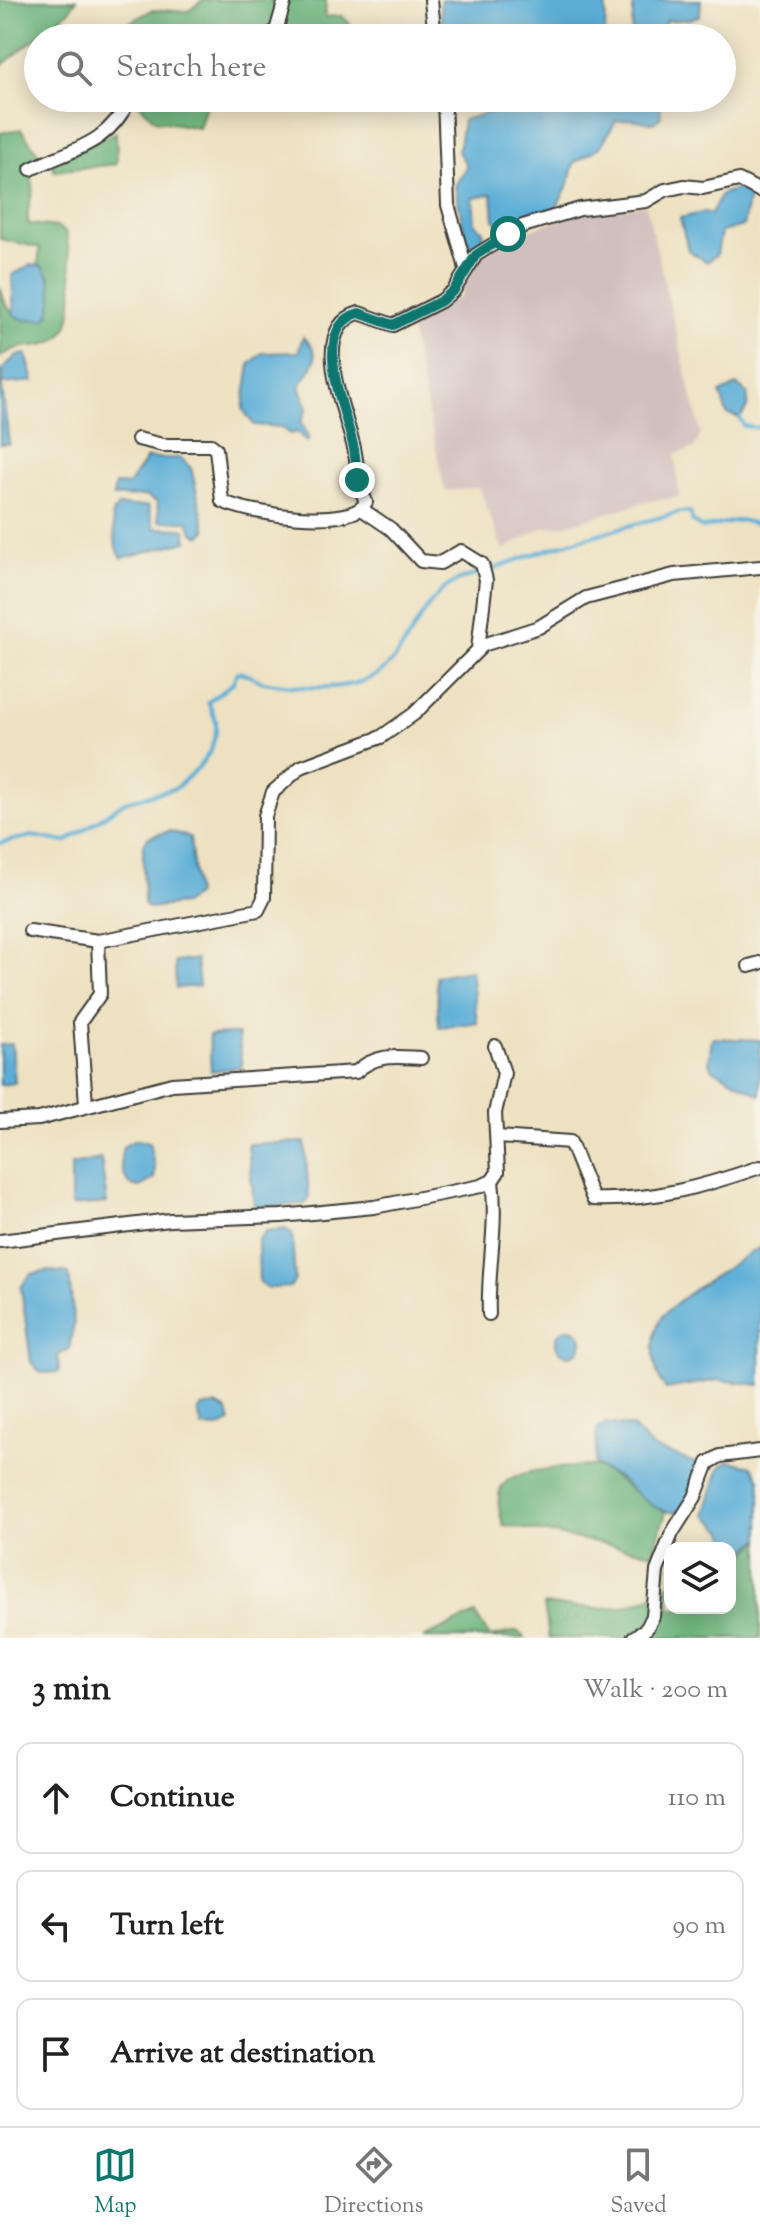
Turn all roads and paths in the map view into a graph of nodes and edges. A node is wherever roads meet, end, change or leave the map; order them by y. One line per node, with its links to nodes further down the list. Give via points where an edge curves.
1 (285, 0): 3 (street)
2 (431, 0): 4 (street)
3 (278, 24)
4 (434, 24)
5 (122, 112): 7 (street, via 101,137)
6 (445, 112): 9 (street, via 448,205)
7 (31, 169)
8 (760, 191): 9 (street, via 739,180 665,190 629,205 580,209 508,234)
9 (466, 268): 11 (street, via 441,301 393,325 365,314 352,315 333,344 333,371 366,502)
10 (138, 439): 11 (street, via 211,445 216,449 222,501 235,508 339,518)
11 (363, 510): 13 (street, via 391,529 421,561 440,563 461,551 482,564 486,580)
12 (760, 567): 13 (street, via 692,572 603,591 539,627)
13 (478, 649): 15 (street, via 414,714 381,737 310,761 283,779 265,816 264,898 258,910)
14 (30, 931): 15 (street)
15 (98, 941): 18 (street, via 100,994 80,1022)
16 (495, 1046): 20 (street, via 504,1073 495,1100)
17 (421, 1058): 18 (street, via 382,1057 356,1072 172,1084)
18 (86, 1104): 19 (street, via 39,1119)
19 (0, 1121)
20 (498, 1137): 21 (street, via 570,1142 593,1199 674,1193); 22 (street, via 498,1172)
21 (760, 1167)
22 (492, 1181): 23 (street, via 374,1207 170,1220); 24 (street, via 496,1214 487,1276)
23 (0, 1241)
24 (489, 1314)
25 (760, 1451): 26 (street, via 720,1456 708,1463 657,1571 653,1616)
26 (633, 1638)

